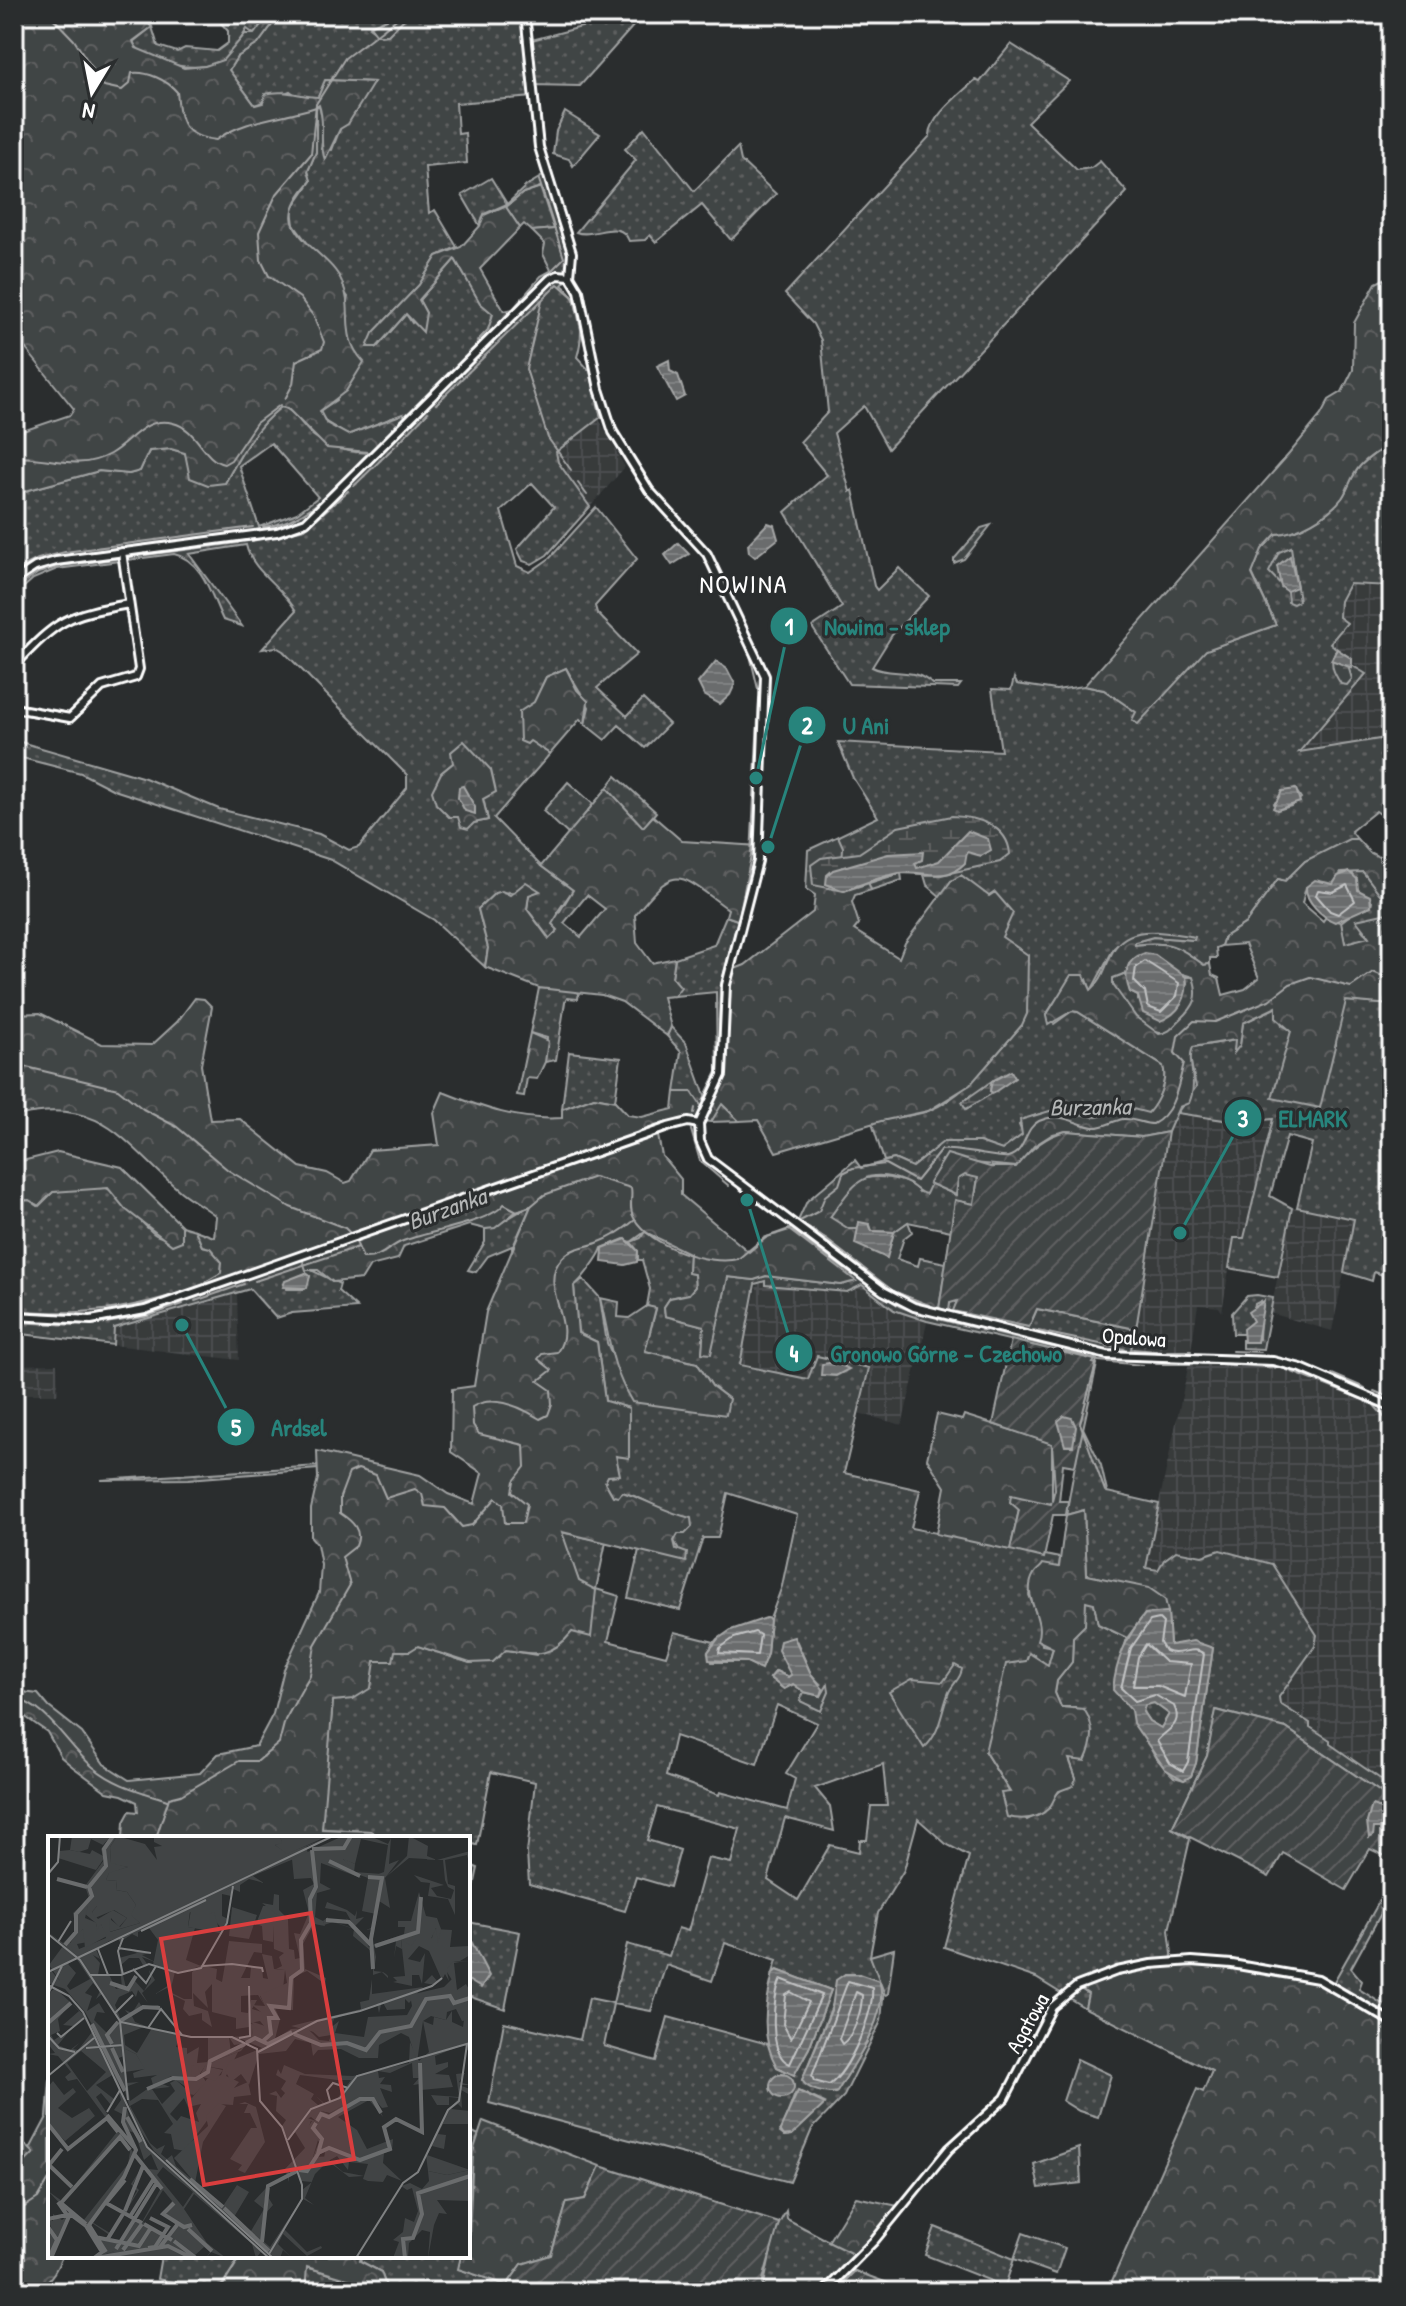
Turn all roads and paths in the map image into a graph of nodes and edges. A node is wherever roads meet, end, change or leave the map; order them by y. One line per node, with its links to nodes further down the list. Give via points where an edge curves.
1 (525, 14): 2 (street, via 537,134 572,253)
2 (570, 276): 3 (street, via 550,279 306,522 277,532); 8 (street, via 579,291 613,432 649,490 707,554 765,676 757,868 726,985 722,1075)
3 (122, 552): 4 (street, via 48,563); 5 (street)
4 (14, 581)
5 (129, 604): 6 (street, via 56,623); 7 (street, via 136,677 94,692 70,718)
6 (14, 666)
7 (14, 708)
8 (699, 1124): 9 (street, via 668,1127 132,1314 91,1320); 10 (street, Opalowa, via 701,1146 711,1163 883,1291 930,1312 1107,1355 1284,1363)
9 (14, 1316)
10 (1392, 1407)
11 (1392, 2022): 12 (street, Agatowa, via 1318,1979 1232,1964 1151,1964 1077,1986 1052,2007 1005,2098 949,2149 874,2241)
12 (824, 2292)

